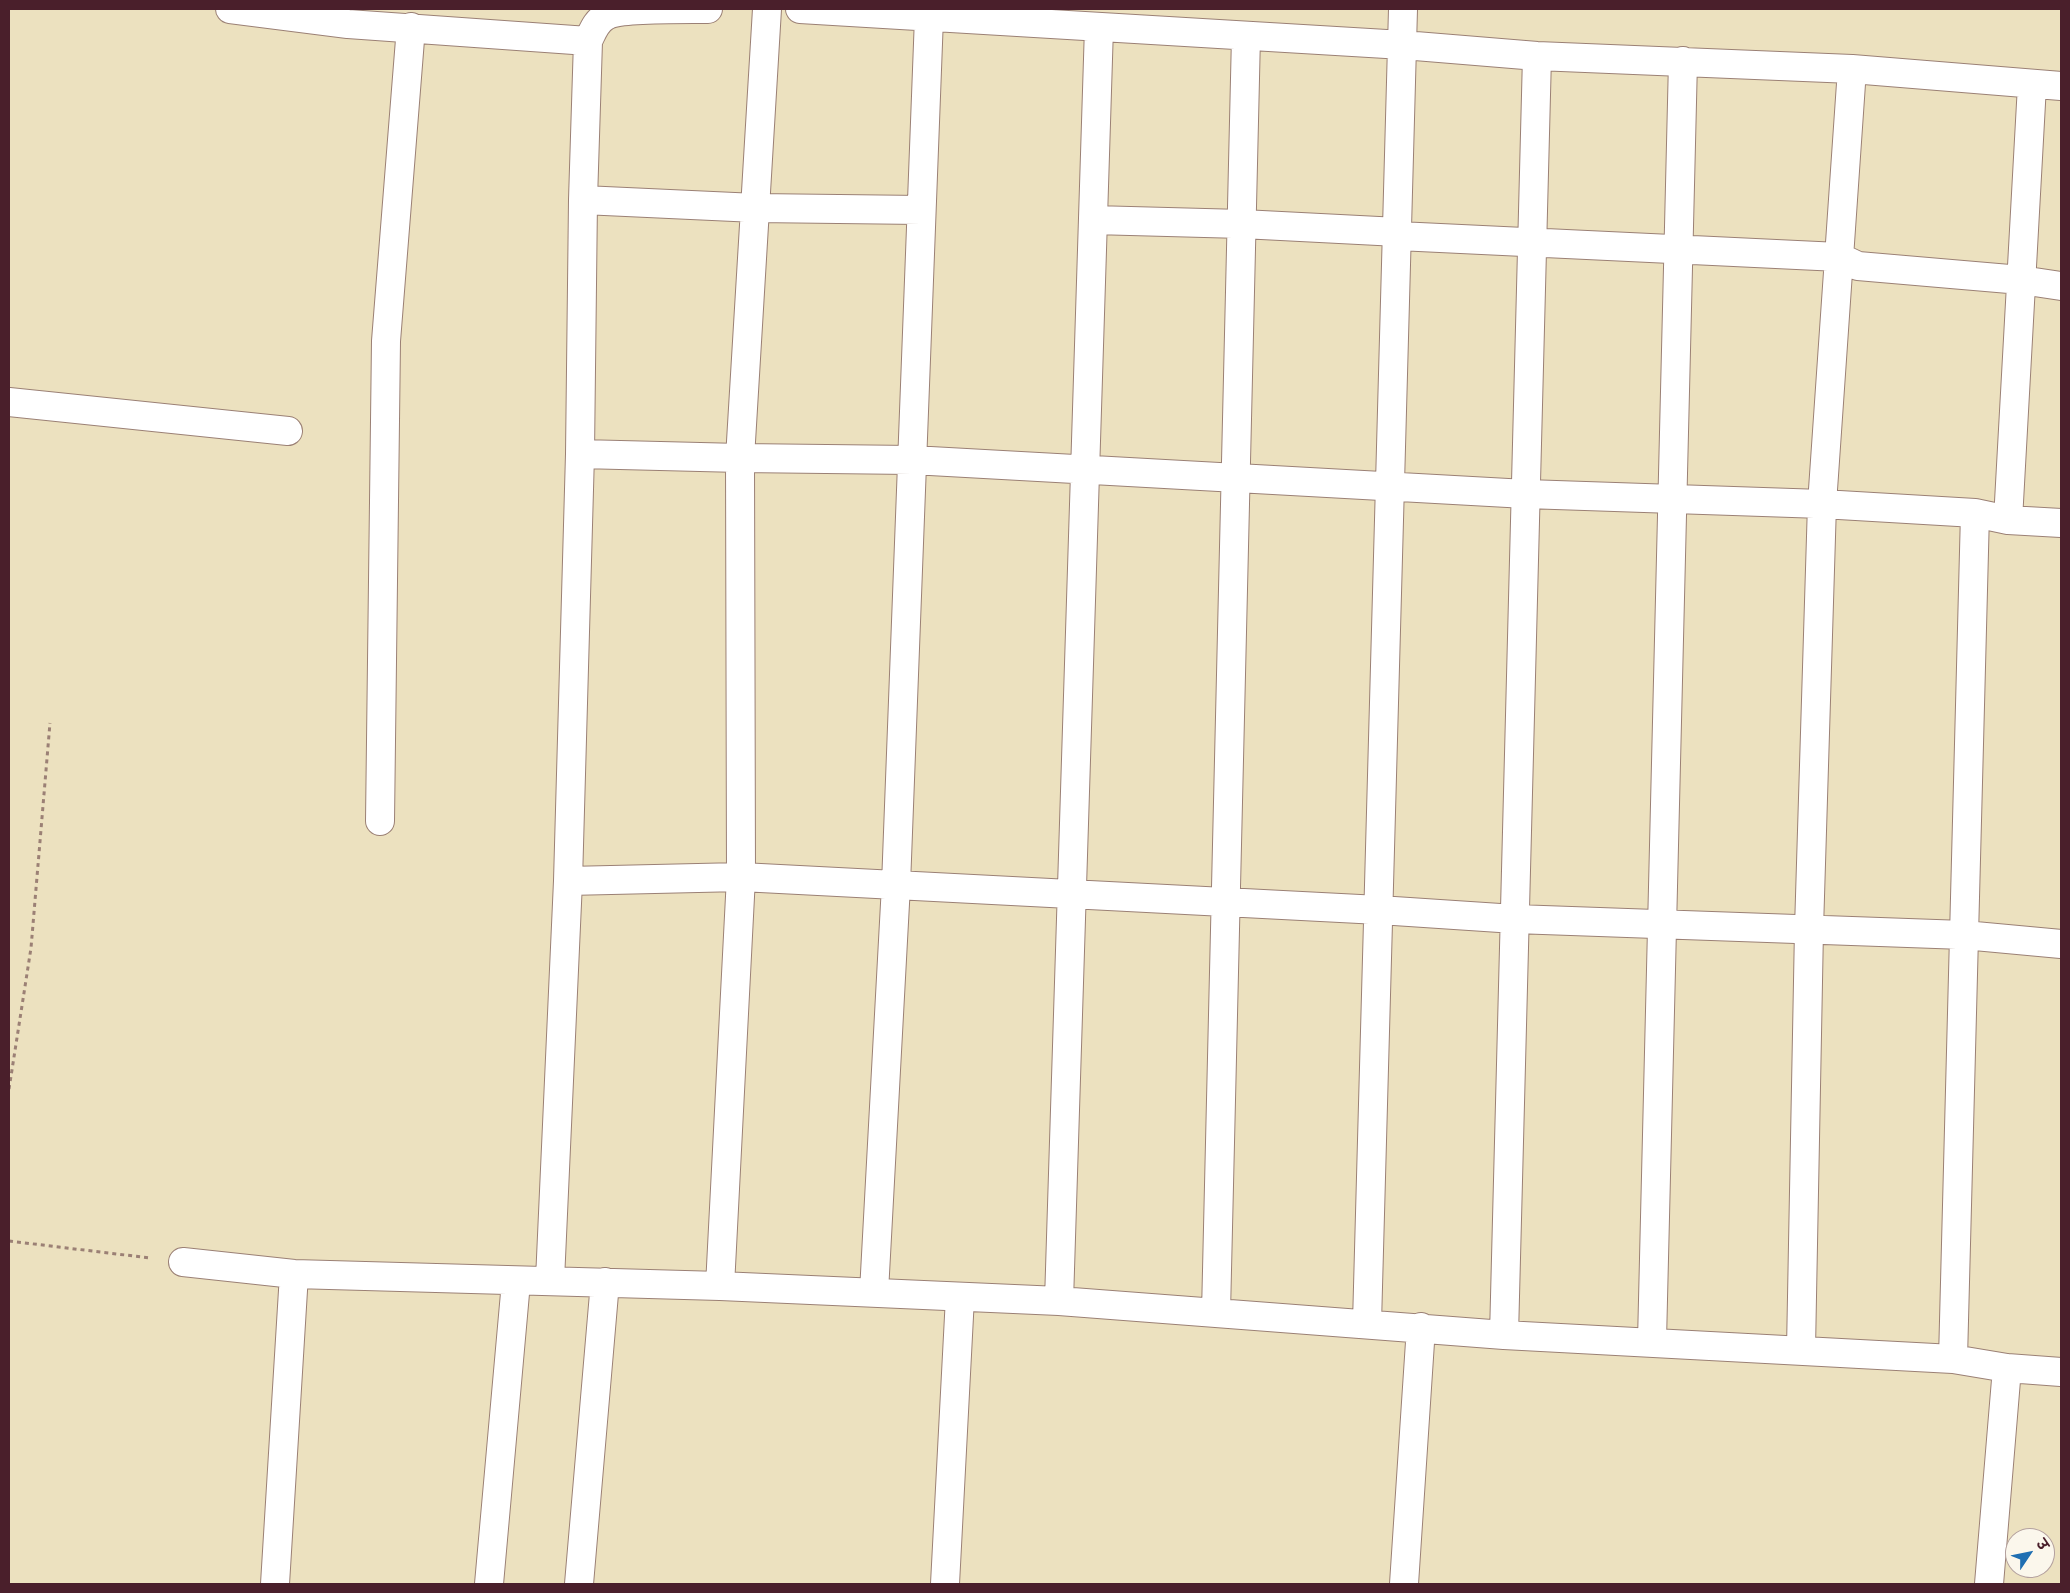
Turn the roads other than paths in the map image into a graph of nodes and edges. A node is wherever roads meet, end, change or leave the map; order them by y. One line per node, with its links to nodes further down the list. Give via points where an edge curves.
1 (230, 9): 7 (street, via 348,24)
2 (708, 9): 10 (street, via 616,12 595,25)
3 (768, 9): 18 (street)
4 (800, 9): 6 (street)
5 (1403, 9): 11 (street)
6 (929, 17): 8 (street); 19 (street)
7 (411, 27): 10 (street); 42 (street, via 386,341)
8 (1099, 27): 9 (street); 20 (street)
9 (1246, 36): 11 (street); 21 (street)
10 (588, 41): 17 (street)
11 (1403, 45): 12 (street); 22 (street)
12 (1537, 56): 13 (street); 23 (street)
13 (1683, 61): 14 (street); 24 (street)
14 (1852, 69): 15 (street); 25 (street)
15 (2032, 84): 16 (street); 26 (street)
16 (2061, 86)
17 (583, 200): 18 (street); 30 (street)
18 (756, 208): 19 (street); 31 (street)
19 (921, 210): 32 (street)
20 (1093, 220): 21 (street); 33 (street)
21 (1242, 224): 22 (street); 34 (street)
22 (1398, 232): 23 (street, via 1398,236); 35 (street)
23 (1532, 242): 24 (street); 36 (street)
24 (1679, 249): 25 (street); 37 (street)
25 (1839, 257): 26 (street, via 1858,266); 38 (street)
26 (2021, 280): 27 (street); 40 (street)
27 (2061, 286)
28 (9, 402): 29 (street)
29 (288, 431)
30 (580, 454): 31 (street); 44 (street)
31 (740, 458): 32 (street); 43 (street)
32 (912, 460): 33 (street); 45 (street)
33 (1085, 469): 34 (street); 46 (street)
34 (1236, 477): 35 (street); 47 (street)
35 (1390, 485): 36 (street); 48 (street)
36 (1526, 494): 37 (street); 49 (street)
37 (1673, 498): 38 (street); 50 (street)
38 (1822, 504): 39 (street); 51 (street)
39 (1975, 513): 40 (street); 52 (street)
40 (2008, 520): 41 (street)
41 (2061, 523)
42 (380, 821)
43 (741, 877): 44 (street); 45 (street); 59 (street)
44 (568, 881): 56 (street)
45 (896, 885): 46 (street); 60 (street)
46 (1072, 894): 47 (street); 62 (street)
47 (1226, 902): 48 (street); 63 (street)
48 (1379, 910): 49 (street); 64 (street)
49 (1515, 919): 50 (street); 66 (street)
50 (1663, 923): 51 (street); 67 (street)
51 (1809, 929): 52 (street); 68 (street)
52 (1964, 935): 53 (street); 69 (street)
53 (2061, 944)
54 (183, 1262): 55 (street)
55 (294, 1274): 57 (street); 72 (street)
56 (550, 1280): 57 (street); 58 (street)
57 (516, 1282): 73 (street)
58 (604, 1282): 59 (street); 74 (street)
59 (720, 1286): 60 (street)
60 (874, 1292): 61 (street)
61 (960, 1297): 62 (street); 75 (street)
62 (1059, 1301): 63 (street)
63 (1216, 1312): 64 (street)
64 (1367, 1323): 65 (street)
65 (1421, 1328): 66 (street); 76 (street)
66 (1504, 1335): 67 (street)
67 (1652, 1341): 68 (street)
68 (1801, 1350): 69 (street)
69 (1952, 1359): 70 (street)
70 (2007, 1368): 71 (street); 77 (street)
71 (2061, 1372)
72 (275, 1584)
73 (489, 1584)
74 (579, 1584)
75 (945, 1584)
76 (1404, 1584)
77 (1989, 1584)

